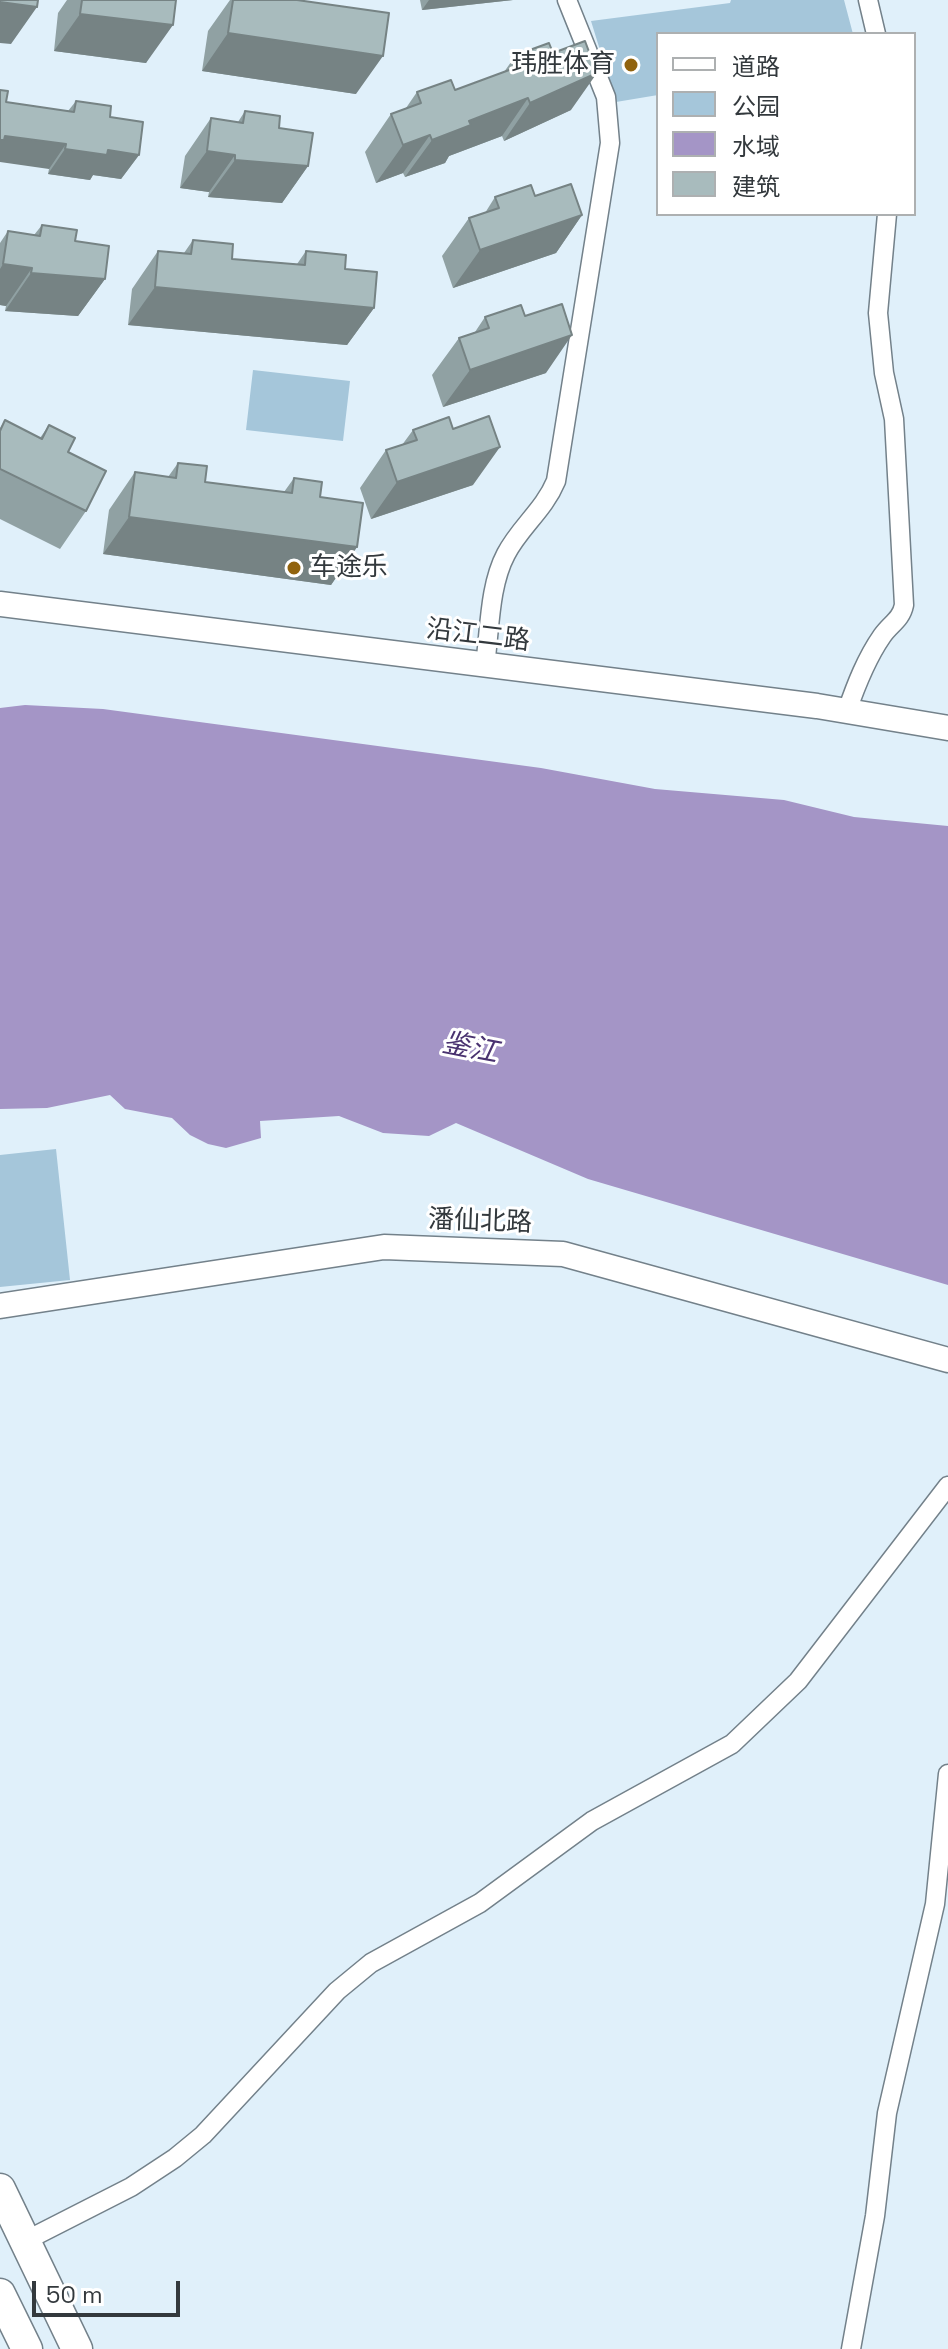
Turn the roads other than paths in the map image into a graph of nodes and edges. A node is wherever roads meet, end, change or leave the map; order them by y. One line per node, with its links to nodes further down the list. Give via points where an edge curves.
1 (567, 0): 6 (street, via 606,97 606,183 556,481 542,509 504,556)
2 (868, 0): 3 (street)
3 (876, 32)
4 (887, 216): 7 (street, via 878,313 894,419 904,605 864,668)
5 (0, 604): 6 (street, 沿江二路)
6 (485, 665): 7 (street, 沿江二路)
7 (847, 711): 8 (street, 沿江二路)
8 (948, 728)
9 (0, 1306): 10 (street, 潘仙北路, via 384,1247 511,1250 577,1258)
10 (948, 1360)
11 (948, 1486): 14 (street, via 798,1681 732,1744 592,1821 480,1903 371,1963 337,1991 203,2135 175,2158 131,2187)
12 (948, 1774): 18 (street, via 935,1904 887,2113)
13 (0, 2189): 14 (main road)
14 (25, 2241): 17 (main road)
15 (0, 2294): 16 (main road)
16 (27, 2349)
17 (77, 2349)
18 (851, 2349)

